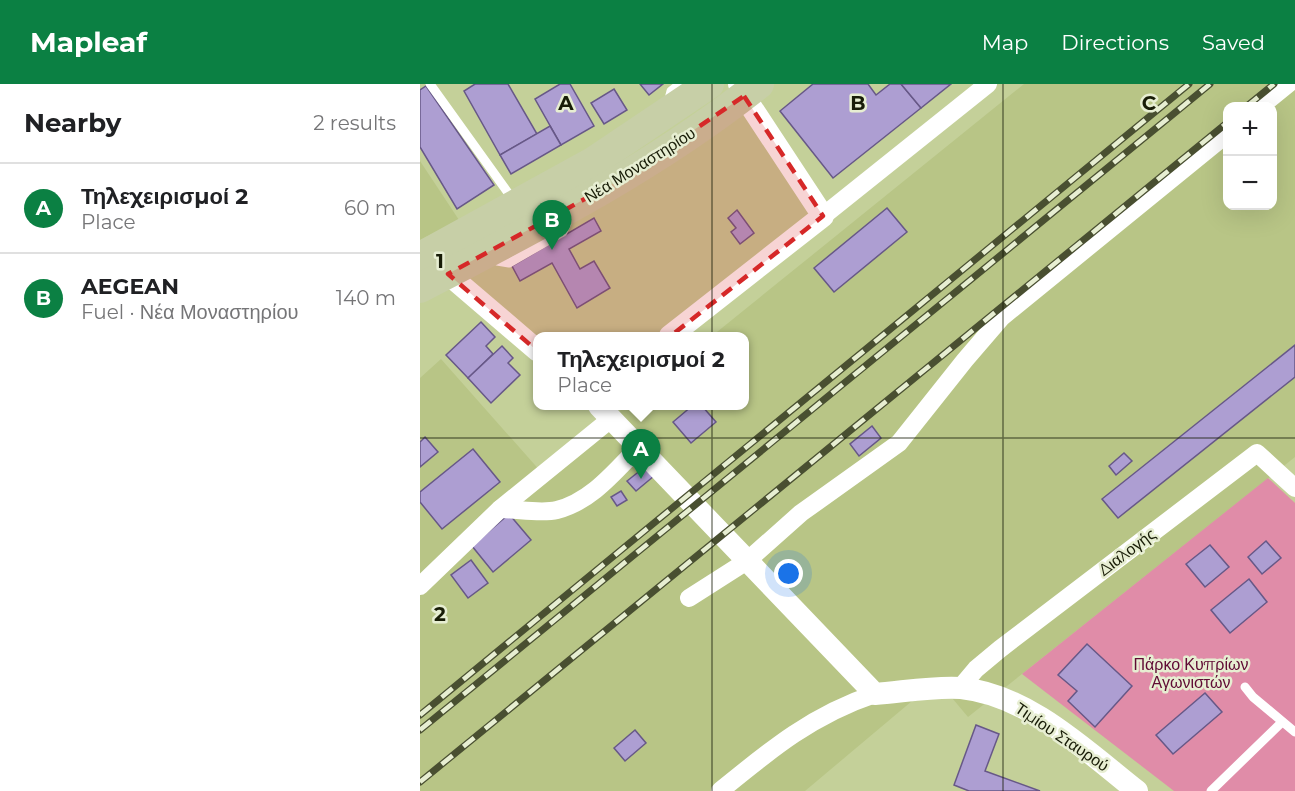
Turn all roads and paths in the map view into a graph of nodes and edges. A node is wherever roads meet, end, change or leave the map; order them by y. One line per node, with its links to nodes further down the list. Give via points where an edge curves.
1 (430, 84): 10 (lane)
2 (680, 84): 7 (lane, via 671,91)
3 (709, 84): 10 (main road, Νέα Μοναστηρίου, via 593,162)
4 (988, 84): 11 (street)
5 (1288, 84): 8 (street)
6 (747, 88): 11 (street); 15 (main road, Νέα Μοναστηρίου, via 623,178)
7 (669, 99)
8 (1266, 102)
9 (1223, 136): 23 (street, via 1002,317 899,442 801,513)
10 (517, 205): 13 (main road, Νέα Μοναστηρίου)
11 (823, 216): 17 (street)
12 (568, 221): 14 (lane, via 563,232 509,263)
13 (420, 257)
14 (497, 261)
15 (448, 274): 16 (main road, Νέα Μοναστηρίου); 18 (street)
16 (420, 288)
17 (675, 332)
18 (533, 348)
19 (605, 412): 20 (street); 22 (street)
20 (639, 447): 22 (street, via 591,494 574,504 555,511); 23 (street)
21 (1295, 488): 27 (street, Διαλογής, via 1257,453 1000,649)
22 (500, 509): 24 (street)
23 (747, 561): 25 (street); 28 (street)
24 (420, 586)
25 (689, 598)
26 (1245, 687): 29 (lane)
27 (960, 688): 28 (street, Τιμίου Σταυρού); 32 (street, Τιμίου Σταυρού, via 1010,702 1039,718)
28 (875, 694): 31 (street, via 814,720)
29 (1282, 722): 30 (lane); 33 (lane)
30 (1295, 732)
31 (720, 791)
32 (1137, 791)
33 (1212, 791)

